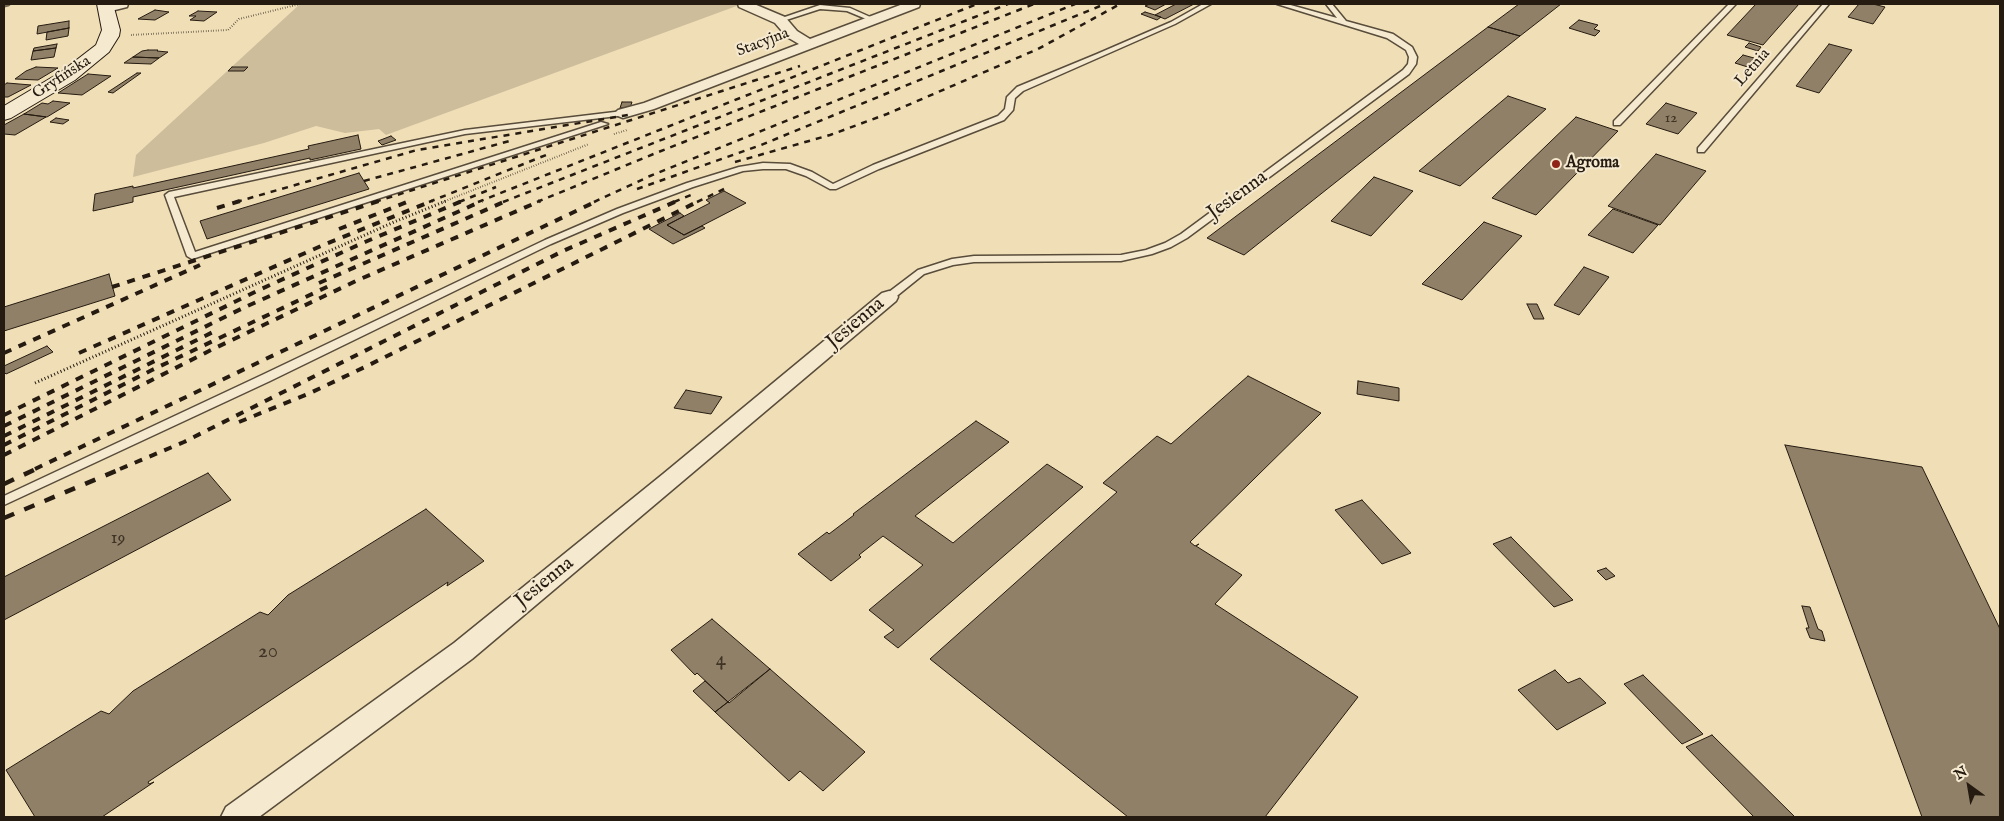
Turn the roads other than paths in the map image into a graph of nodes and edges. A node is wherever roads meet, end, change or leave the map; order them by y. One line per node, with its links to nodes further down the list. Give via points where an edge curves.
1 (744, 4): 9 (street)
2 (914, 4): 10 (street, Stacyjna)
3 (1208, 4): 19 (lane, via 1100,56 1020,89 1010,97 1008,110 1001,118 833,187 787,166 763,166 690,184 620,211 539,246)
4 (1280, 4): 11 (lane, Jesienna)
5 (1329, 4): 11 (lane)
6 (1733, 4): 15 (lane)
7 (1826, 4): 17 (lane, Letnia)
8 (111, 5): 13 (street, Gryfińska, via 110,36 103,48 86,63)
9 (780, 20): 10 (lane, via 820,7 848,9); 12 (street, via 792,34)
10 (873, 20): 12 (street, Stacyjna)
11 (1343, 21): 18 (lane, Jesienna, via 1398,40 1411,53 1412,66 1177,241 1154,251 1121,258 952,262 921,272)
12 (810, 44): 14 (street, Stacyjna, via 650,106)
13 (5, 112)
14 (623, 113): 16 (lane, via 465,132 169,195 192,256)
15 (1618, 123)
16 (604, 124)
17 (1700, 150)
18 (889, 296): 20 (street, Jesienna, via 463,651)
19 (4, 501)
20 (236, 817)

